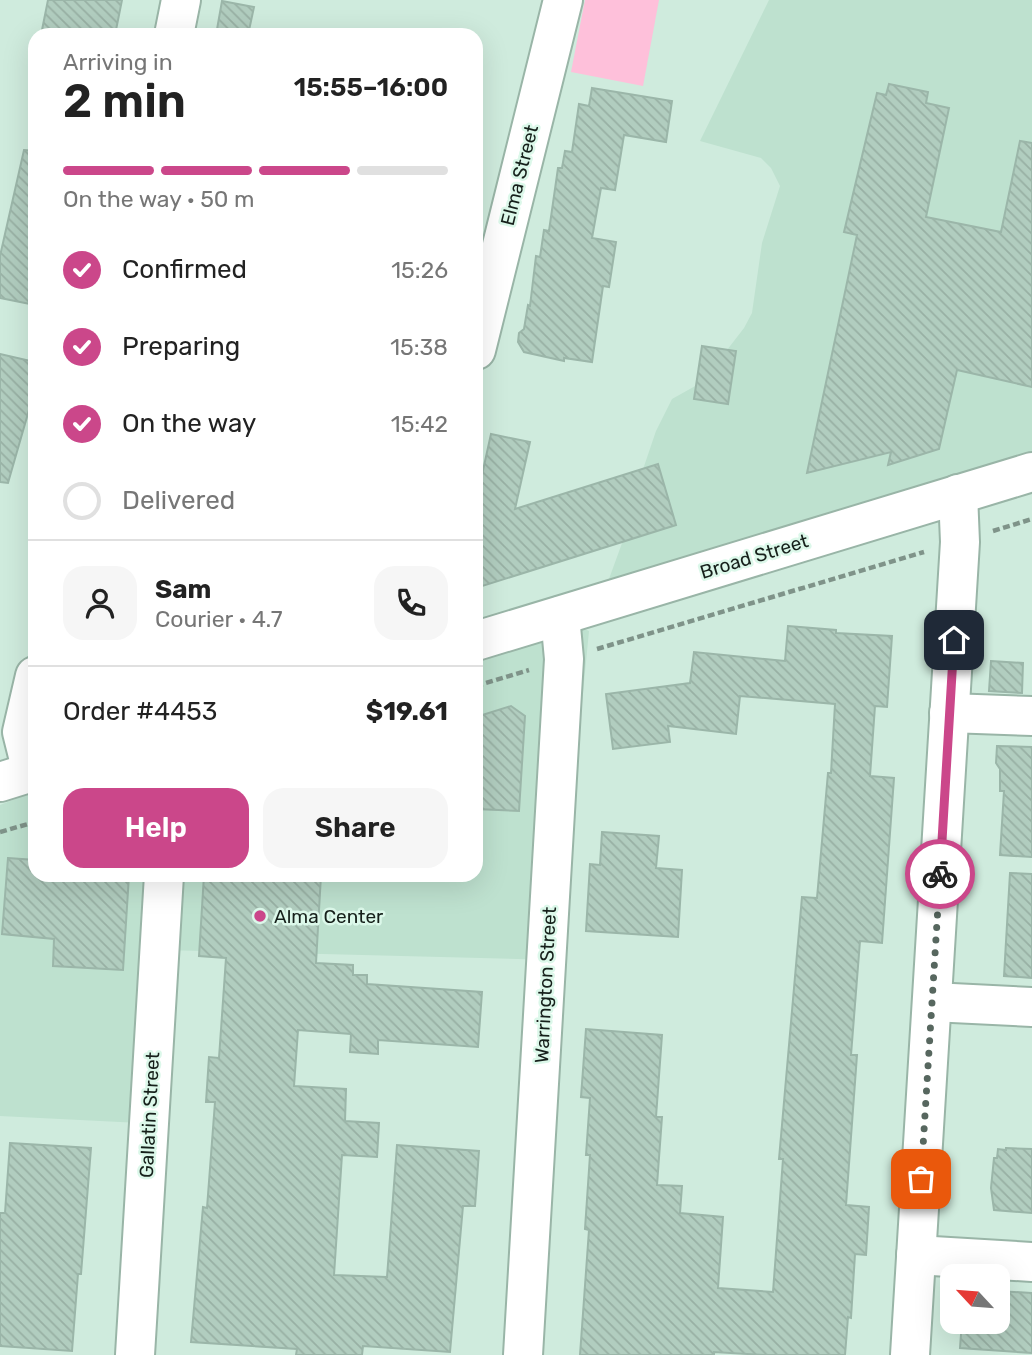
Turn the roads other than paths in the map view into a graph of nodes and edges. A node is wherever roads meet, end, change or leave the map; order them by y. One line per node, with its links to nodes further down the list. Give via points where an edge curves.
1 (181, 0): 3 (street)
2 (563, 0): 4 (street, Elma Street)
3 (175, 28)
4 (483, 322)
5 (1032, 472): 6 (street, Broad Street)
6 (958, 494): 7 (street, Broad Street); 10 (street, via 960,542)
7 (560, 616): 8 (street, Broad Street); 19 (street, Warrington Street, via 564,659)
8 (483, 639)
9 (28, 709): 12 (street)
10 (950, 713): 11 (street); 14 (street)
11 (1032, 716)
12 (22, 775)
13 (164, 882): 18 (street, Gallatin Street)
14 (932, 1002): 15 (street); 16 (street)
15 (1032, 1007)
16 (916, 1255): 17 (street); 20 (street)
17 (1032, 1262)
18 (135, 1355)
19 (523, 1355)
20 (910, 1355)

